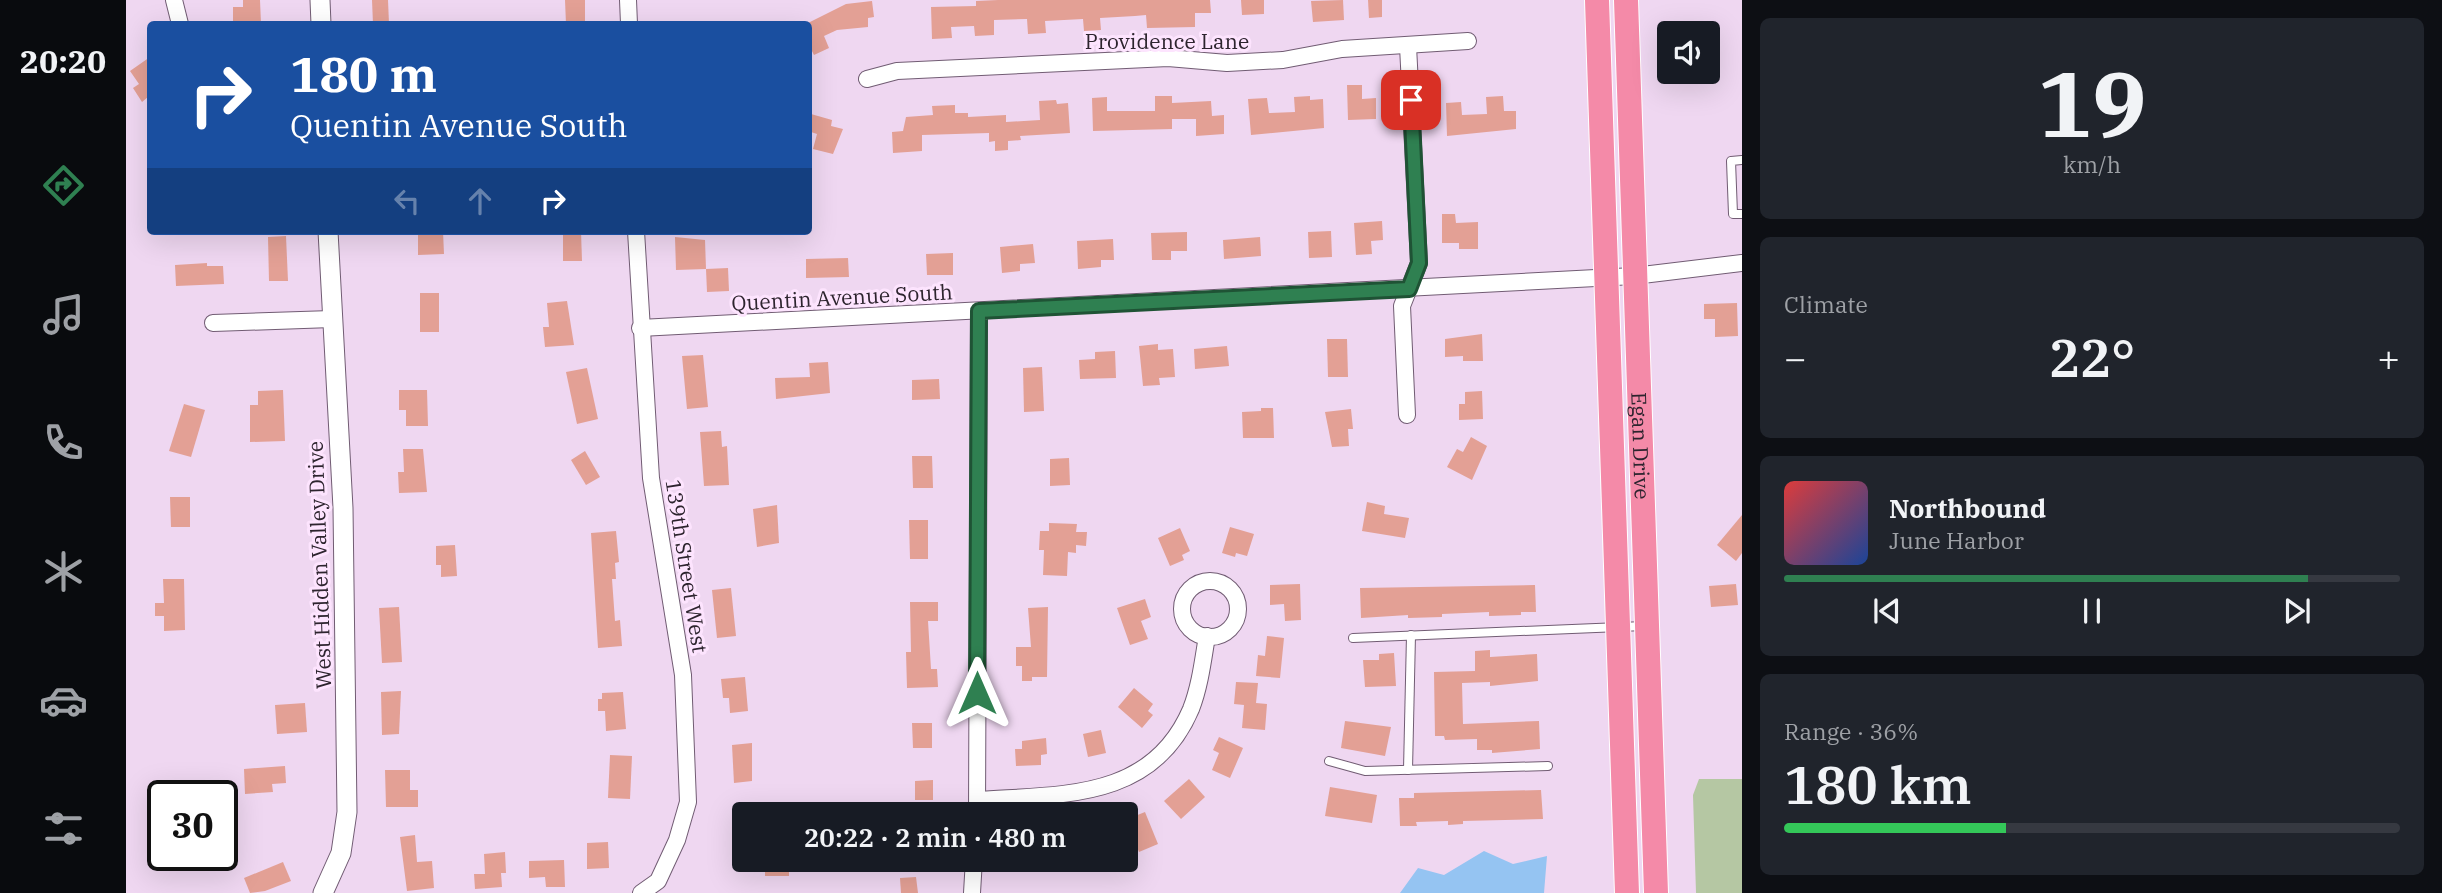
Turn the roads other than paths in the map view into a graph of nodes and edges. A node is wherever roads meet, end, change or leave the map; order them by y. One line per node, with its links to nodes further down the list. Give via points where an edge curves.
1 (174, 0): 6 (street)
2 (320, 0): 7 (street)
3 (628, 0): 8 (street)
4 (1597, 0): 17 (highway, Egan Drive)
5 (1626, 0): 18 (highway, Egan Drive)
6 (179, 21)
7 (321, 21)
8 (629, 21)
9 (1468, 41): 10 (street, Providence Lane)
10 (1408, 46): 11 (street, Providence Lane, via 1342,49 1283,60 1227,63 1168,58 897,71); 19 (street, via 1419,263)
11 (867, 79)
12 (1742, 160): 13 (lane, via 1731,161 1733,214)
13 (1742, 214)
14 (328, 235): 21 (street, West Hidden Valley Drive)
15 (636, 235): 23 (street, 139th Street West)
16 (1742, 263): 18 (street, Quentin Avenue South)
17 (1606, 276): 18 (street, Quentin Avenue South); 19 (street, Quentin Avenue South); 26 (highway, Egan Drive)
18 (1634, 276): 25 (highway, Egan Drive)
19 (1409, 289): 20 (street, Quentin Avenue South); 24 (street, via 1402,306)
20 (979, 311): 23 (street, Quentin Avenue South); 33 (street)
21 (332, 318): 22 (street); 36 (street, West Hidden Valley Drive, via 343,508 346,812 341,853)
22 (213, 323)
23 (640, 328): 37 (street, 139th Street West, via 651,478 682,675 688,802 658,881)
24 (1407, 415)
25 (1647, 625): 26 (lane); 40 (highway, Egan Drive)
26 (1618, 627): 27 (lane); 39 (highway, Egan Drive)
27 (1411, 635): 29 (lane); 32 (lane)
28 (1208, 636): 34 (street, via 1191,708 1163,751 1102,789)
29 (1353, 638)
30 (1329, 761): 32 (lane, via 1365,771)
31 (1549, 766): 32 (lane)
32 (1408, 770)
33 (977, 802)
34 (1012, 802)
35 (973, 872): 38 (street)
36 (323, 893)
37 (641, 893)
38 (972, 893)
39 (1627, 893)
40 (1656, 893)

